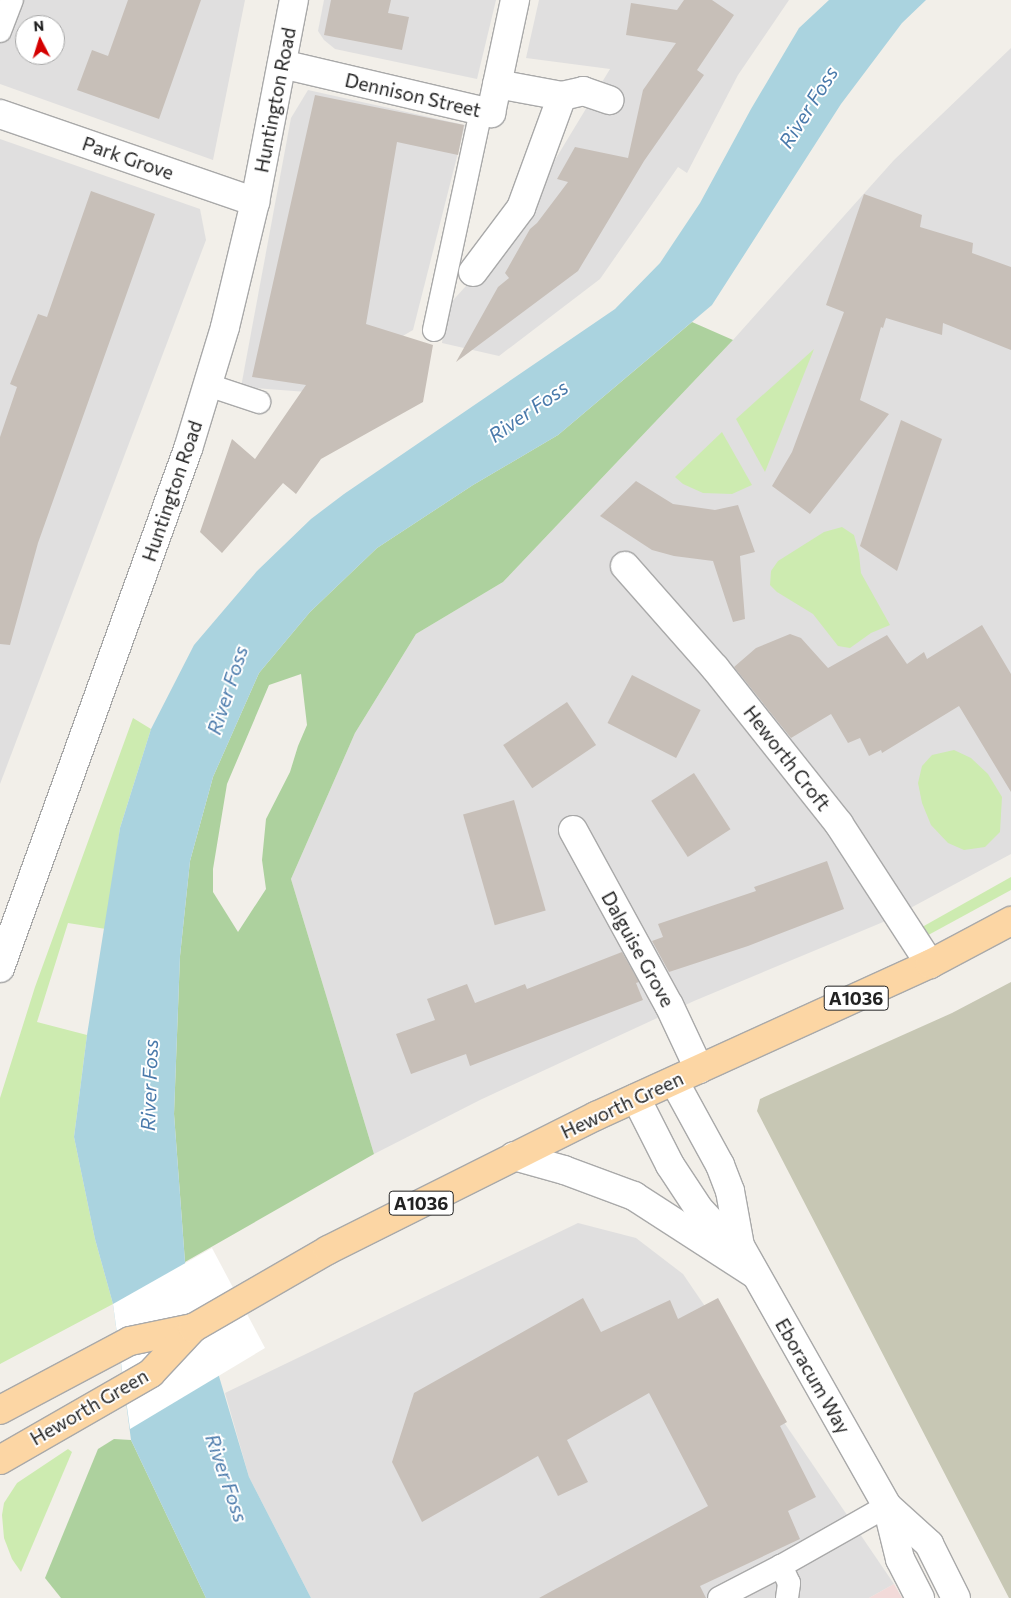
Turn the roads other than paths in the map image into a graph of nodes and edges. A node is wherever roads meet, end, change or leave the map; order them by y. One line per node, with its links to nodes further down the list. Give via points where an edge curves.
1 (12, 0): 4 (lane)
2 (294, 0): 5 (street, Huntington Road)
3 (515, 0): 6 (street, Dennison Street)
4 (0, 31)
5 (282, 64): 9 (street, Dennison Street); 11 (street, Huntington Road)
6 (497, 84): 7 (street); 9 (street, Dennison Street, via 491,112)
7 (562, 96): 8 (street, via 583,91); 12 (street, via 522,208)
8 (608, 100)
9 (481, 110): 13 (lane)
10 (0, 114): 11 (street, Park Grove)
11 (255, 202): 14 (street, Huntington Road)
12 (473, 272)
13 (434, 330)
14 (208, 384): 15 (lane); 20 (street, Huntington Road, via 188,449)
15 (258, 402)
16 (625, 566): 19 (street, Heworth Croft, via 715,668 839,824)
17 (573, 830): 21 (street, Dalguise Grove, via 669,1006)
18 (1011, 921): 19 (main road, Heworth Green / A1036)
19 (930, 964): 21 (main road, Heworth Green / A1036)
20 (0, 966)
21 (699, 1069): 22 (main road, Heworth Green / A1036)
22 (674, 1081): 23 (main road, Heworth Green / A1036); 25 (street, Eboracum Way, via 720,1165 730,1191)
23 (636, 1098): 24 (main road, Heworth Green / A1036); 25 (street, Eboracum Way, via 670,1165 698,1209)
24 (514, 1156): 26 (street, via 564,1170 634,1196); 27 (main road, Heworth Green / A1036, via 328,1250)
25 (740, 1246): 26 (street, Eboracum Way)
26 (755, 1275): 30 (street, Eboracum Way)
27 (193, 1328): 28 (main road, Heworth Green / A1036, via 130,1341); 29 (main road, Heworth Green / A1036, via 151,1373)
28 (0, 1410)
29 (0, 1460)
30 (886, 1506): 31 (lane); 34 (street, Eboracum Way, via 900,1559); 35 (street, Eboracum Way, via 929,1544)
31 (781, 1566): 32 (lane); 33 (lane, via 789,1583)
32 (719, 1598)
33 (787, 1598)
34 (920, 1598)
35 (956, 1598)

